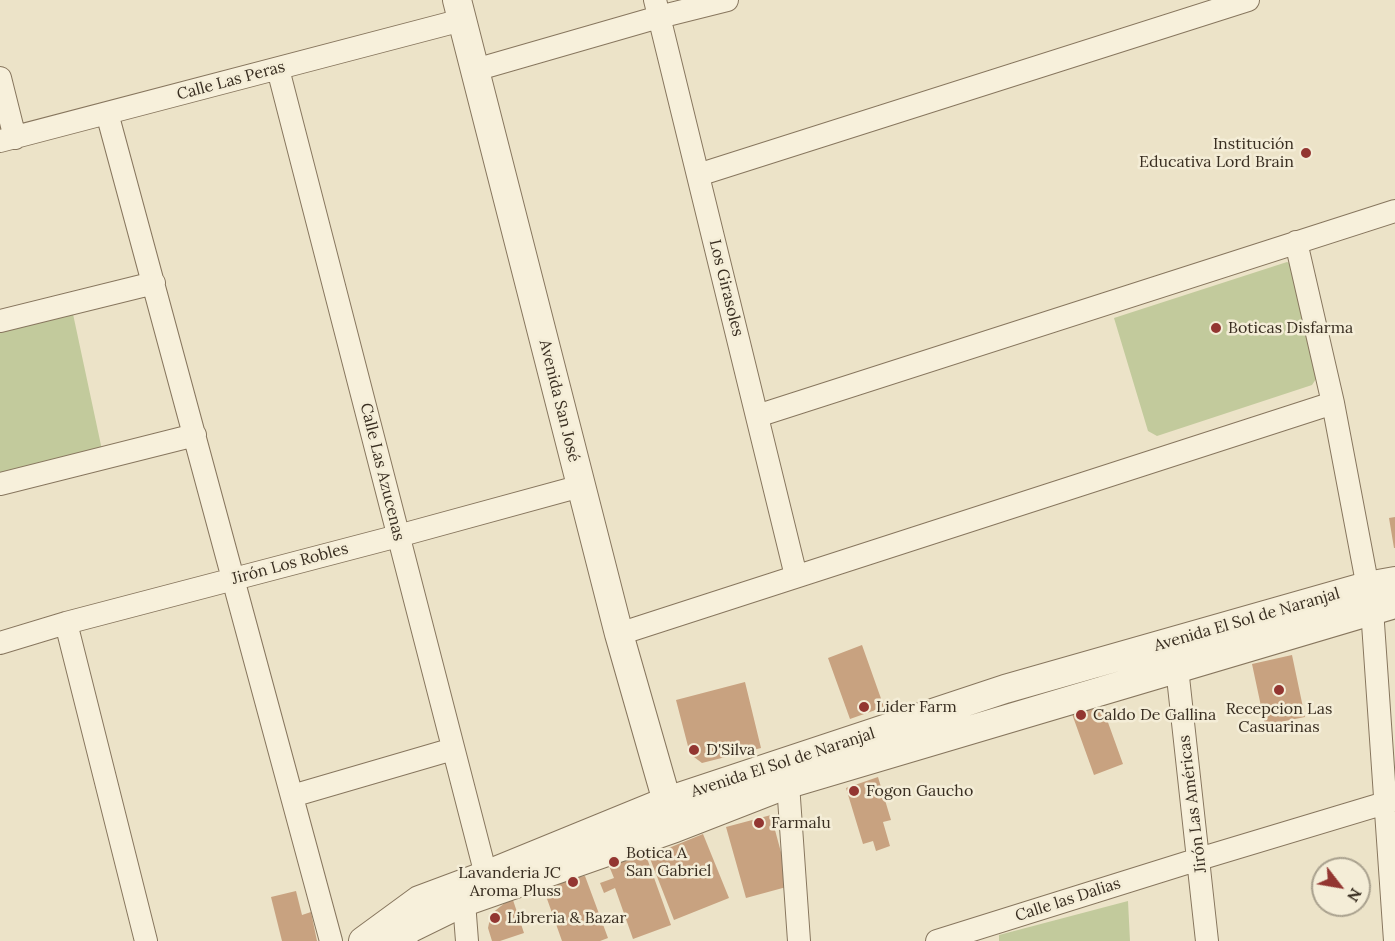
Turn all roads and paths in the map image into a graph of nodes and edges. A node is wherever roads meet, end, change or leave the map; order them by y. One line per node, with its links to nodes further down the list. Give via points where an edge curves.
1 (727, 0): 3 (street)
2 (1248, 0): 10 (street)
3 (657, 8): 6 (street); 10 (street, Los Girasoles)
4 (460, 10): 5 (street, Calle Las Peras); 6 (street, Avenida San José)
5 (278, 69): 8 (street, Calle Las Peras); 20 (street, Calle Las Azucenas)
6 (475, 70): 19 (street, Avenida San José)
7 (0, 78): 9 (street)
8 (107, 113): 9 (street, Calle Las Peras); 13 (street)
9 (7, 140)
10 (698, 175): 16 (street, Los Girasoles)
11 (1395, 211): 12 (street)
12 (1296, 242): 15 (street); 16 (street)
13 (154, 283): 14 (street); 17 (street)
14 (0, 321)
15 (1333, 403): 21 (street); 24 (street)
16 (757, 416): 21 (street, Los Girasoles)
17 (195, 435): 18 (street); 22 (street)
18 (0, 484)
19 (581, 486): 20 (street, Jirón Los Robles); 26 (street, Avenida San José)
20 (398, 536): 22 (street, Jirón Los Robles); 29 (street, Calle Las Azucenas)
21 (796, 576): 26 (street)
22 (233, 579): 25 (street, Jirón Los Robles); 31 (street)
23 (1395, 581): 24 (street, Avenida El Sol de Naranjal)
24 (1378, 600): 28 (street, Avenida El Sol de Naranjal); 32 (street, Avenida El Sol de Naranjal, via 1005,688); 33 (street)
25 (66, 622): 27 (street, Jirón Los Robles); 39 (street)
26 (619, 634): 32 (street, Avenida San José)
27 (0, 643)
28 (1177, 668): 30 (street, Avenida El Sol de Naranjal); 35 (street, Jirón Las Américas)
29 (453, 749): 31 (street); 36 (street, Calle Las Azucenas)
30 (788, 784): 34 (street, Avenida El Sol de Naranjal); 44 (street)
31 (292, 796): 40 (street)
32 (667, 801): 34 (street, Avenida San José); 36 (street, Avenida El Sol de Naranjal)
33 (1390, 801): 35 (street, Calle las Dalias); 47 (street)
34 (675, 828): 37 (street, Avenida El Sol de Naranjal)
35 (1199, 858): 38 (street, Calle las Dalias); 46 (street, Jirón Las Américas)
36 (486, 875): 41 (street, Avenida El Sol de Naranjal, via 418,900)
37 (464, 902): 42 (street, Avenida El Sol de Naranjal, via 411,928); 43 (street)
38 (967, 936): 45 (street, Calle las Dalias)
39 (146, 941)
40 (331, 941)
41 (363, 941)
42 (394, 941)
43 (466, 941)
44 (799, 941)
45 (937, 941)
46 (1207, 941)
47 (1395, 941)

